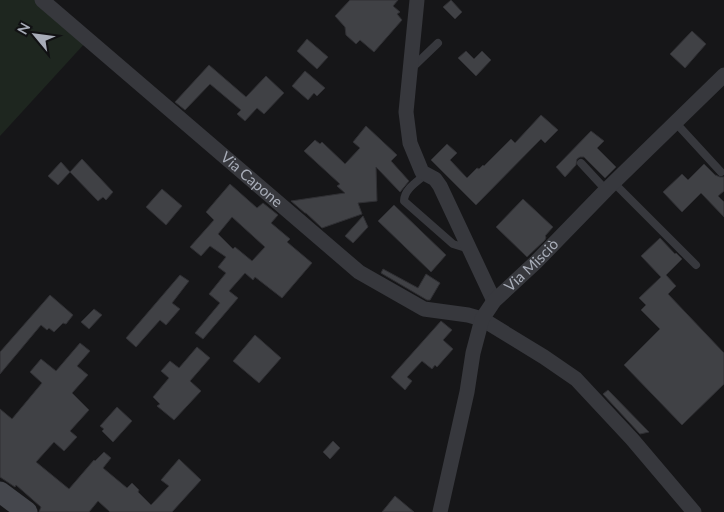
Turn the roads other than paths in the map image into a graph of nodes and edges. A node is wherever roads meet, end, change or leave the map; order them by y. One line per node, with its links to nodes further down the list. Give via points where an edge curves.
1 (42, 0): 14 (street, Via Capone, via 359,272 424,310)
2 (417, 0): 4 (street)
3 (438, 43): 4 (lane, via 419,62)
4 (410, 64): 9 (street, via 406,112 410,143 419,168)
5 (724, 75): 6 (street, Via Misciò)
6 (675, 122): 8 (lane); 10 (street, Via Misciò)
7 (581, 164): 10 (lane)
8 (721, 172)
9 (426, 174): 11 (street, via 440,186); 11 (lane, via 407,191 404,201 453,244)
10 (610, 186): 12 (lane); 13 (street, Via Misciò)
11 (469, 249): 13 (street)
12 (696, 264)
13 (494, 301): 14 (street, Via Misciò)
14 (482, 319): 17 (street, Via Misciò); 18 (street, via 576,379)
15 (0, 492): 16 (street)
16 (27, 512)
17 (440, 512)
18 (694, 512)

